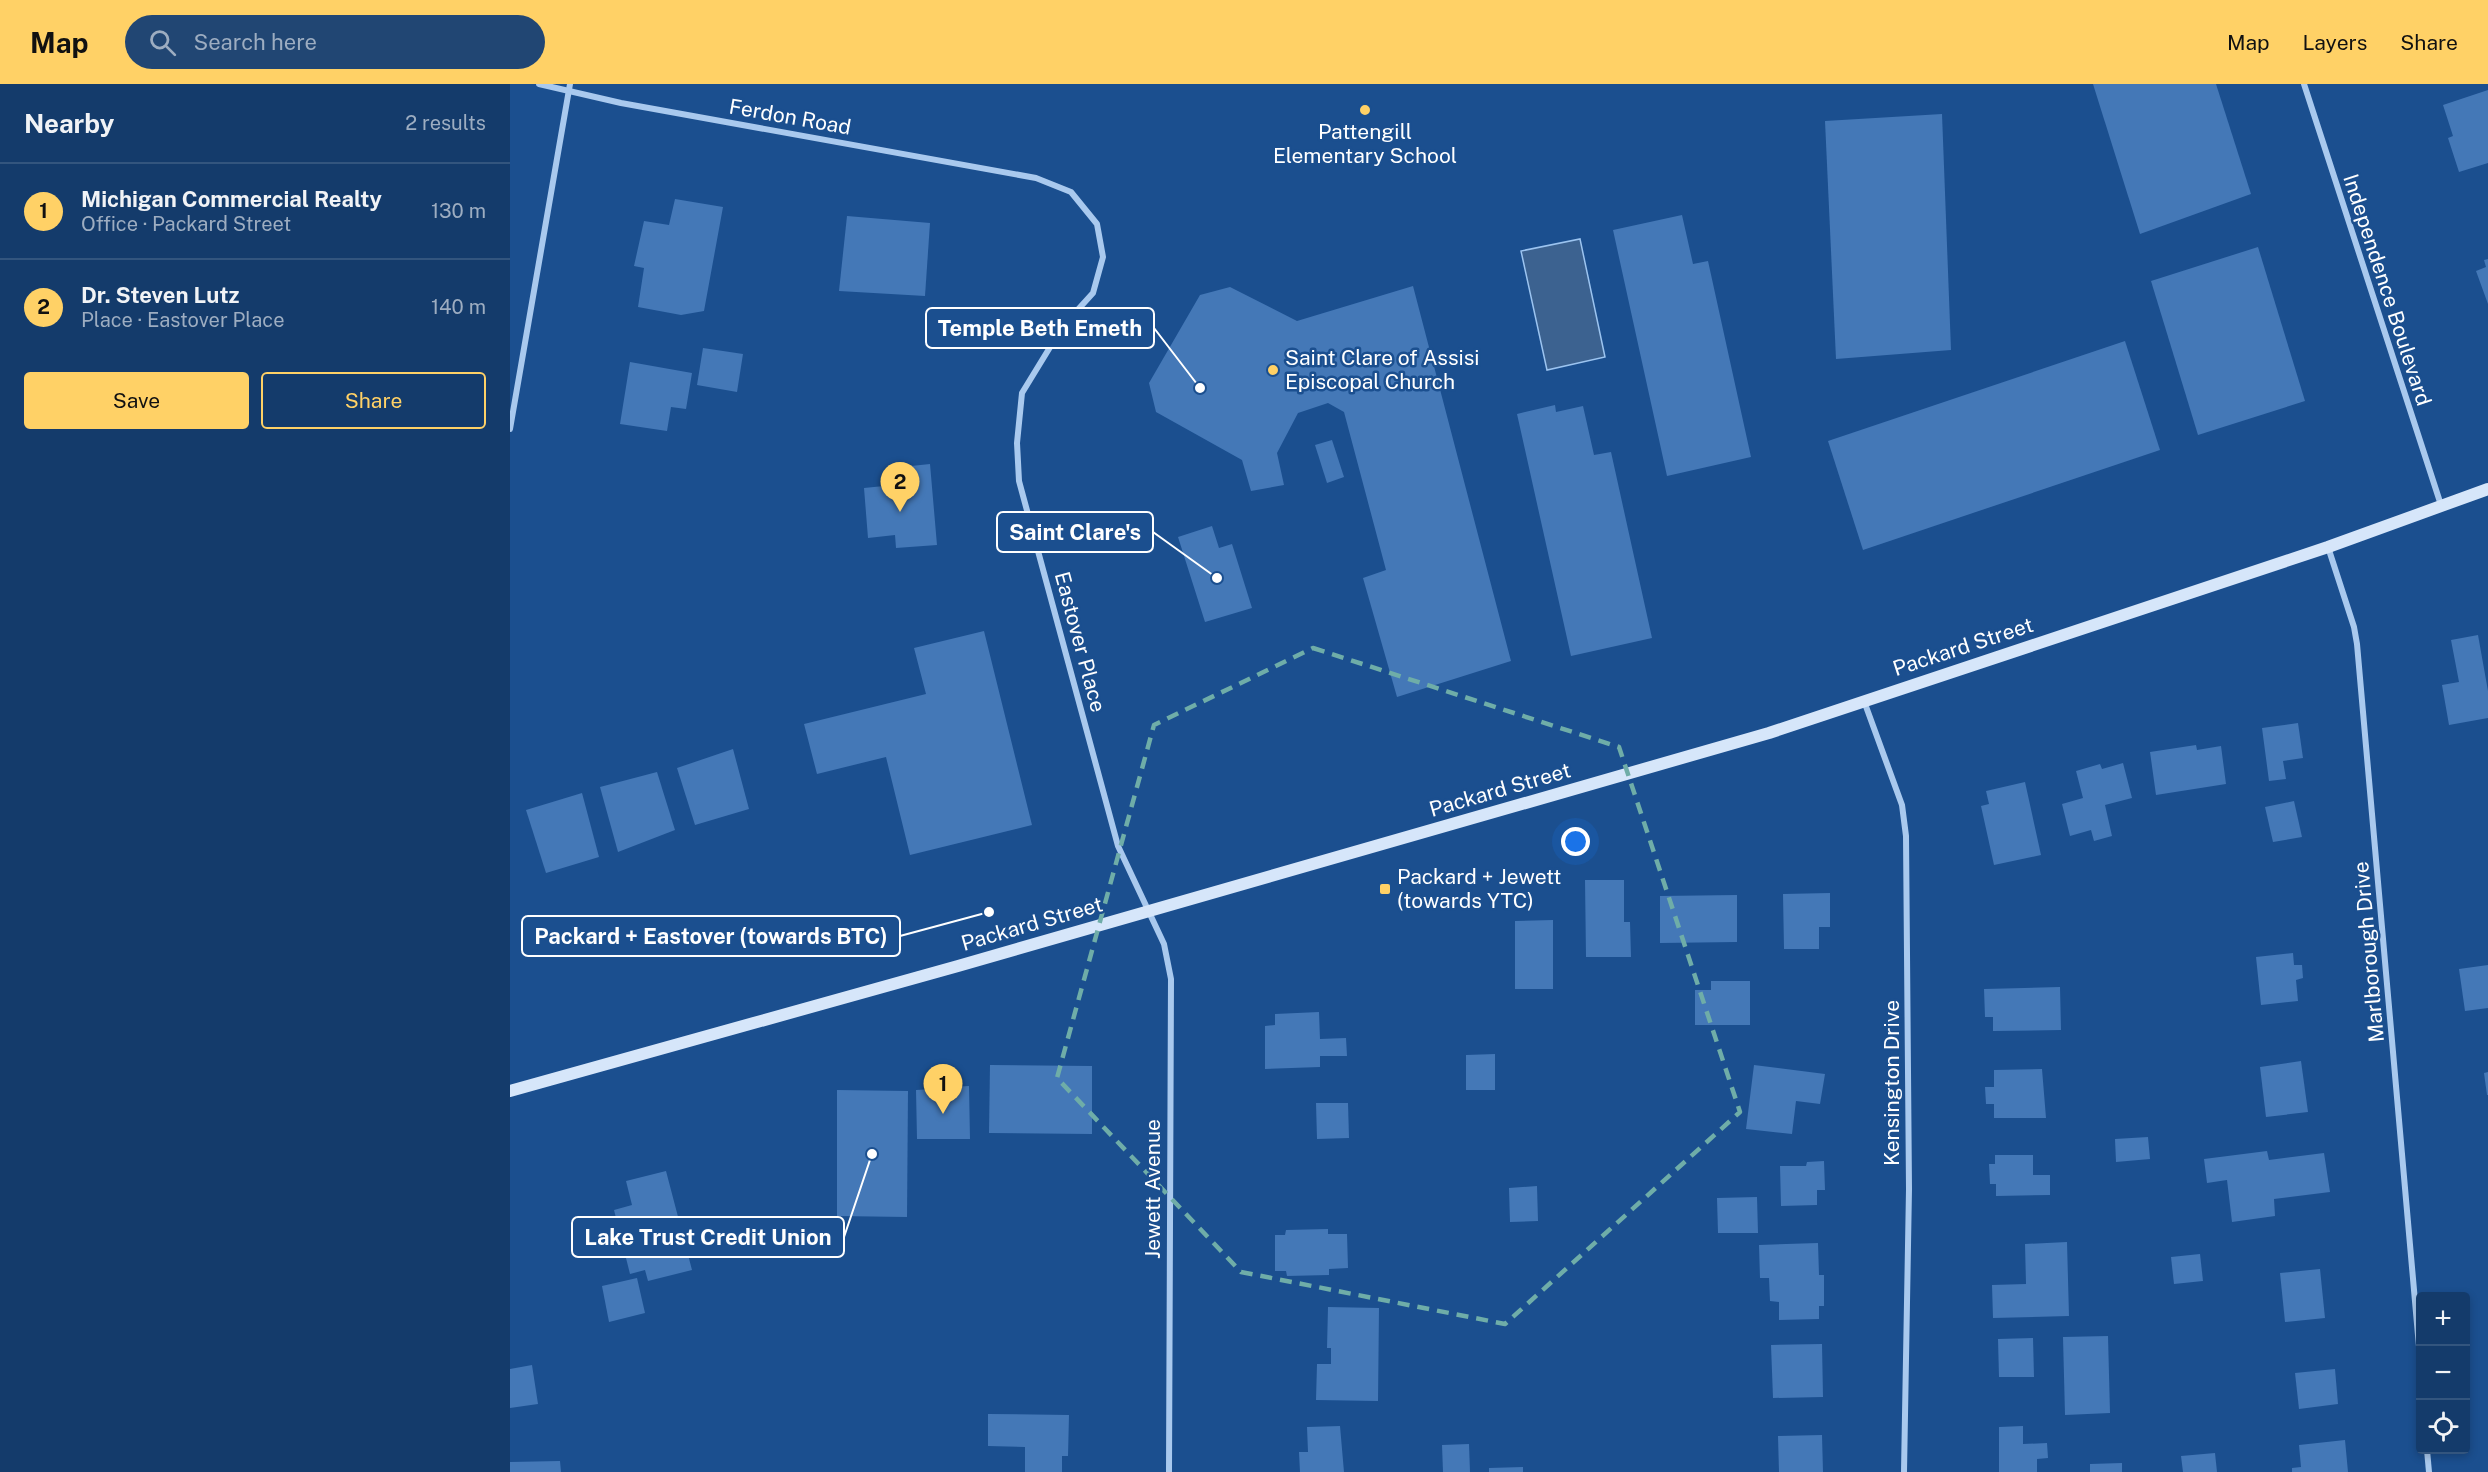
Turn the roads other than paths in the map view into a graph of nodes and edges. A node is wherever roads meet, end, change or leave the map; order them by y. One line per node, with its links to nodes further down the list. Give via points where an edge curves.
1 (539, 84): 3 (street, Ferdon Road)
2 (2304, 84): 7 (street, Independence Boulevard)
3 (568, 87): 4 (street, Ferdon Road, via 621,104); 5 (street)
4 (1036, 178): 10 (street, Eastover Place, via 1071,192 1097,224 1102,257 1093,293 1063,326 1022,393 1017,444 1019,481 1118,846)
5 (510, 429)
6 (2488, 489): 7 (main road, Packard Street)
7 (2441, 505): 8 (main road, Packard Street)
8 (2328, 547): 9 (main road, Packard Street); 12 (street, Marlborough Drive, via 2357,644)
9 (1864, 701): 10 (main road, Packard Street, via 1657,766); 15 (street, Kensington Drive, via 1902,805 1906,836 1909,1189)
10 (1147, 912): 11 (main road, Packard Street); 14 (street, Jewett Avenue, via 1164,944 1171,979)
11 (510, 1091)
12 (2420, 1346)
13 (2427, 1454): 16 (street)
14 (1169, 1472)
15 (1904, 1472)
16 (2429, 1472)

